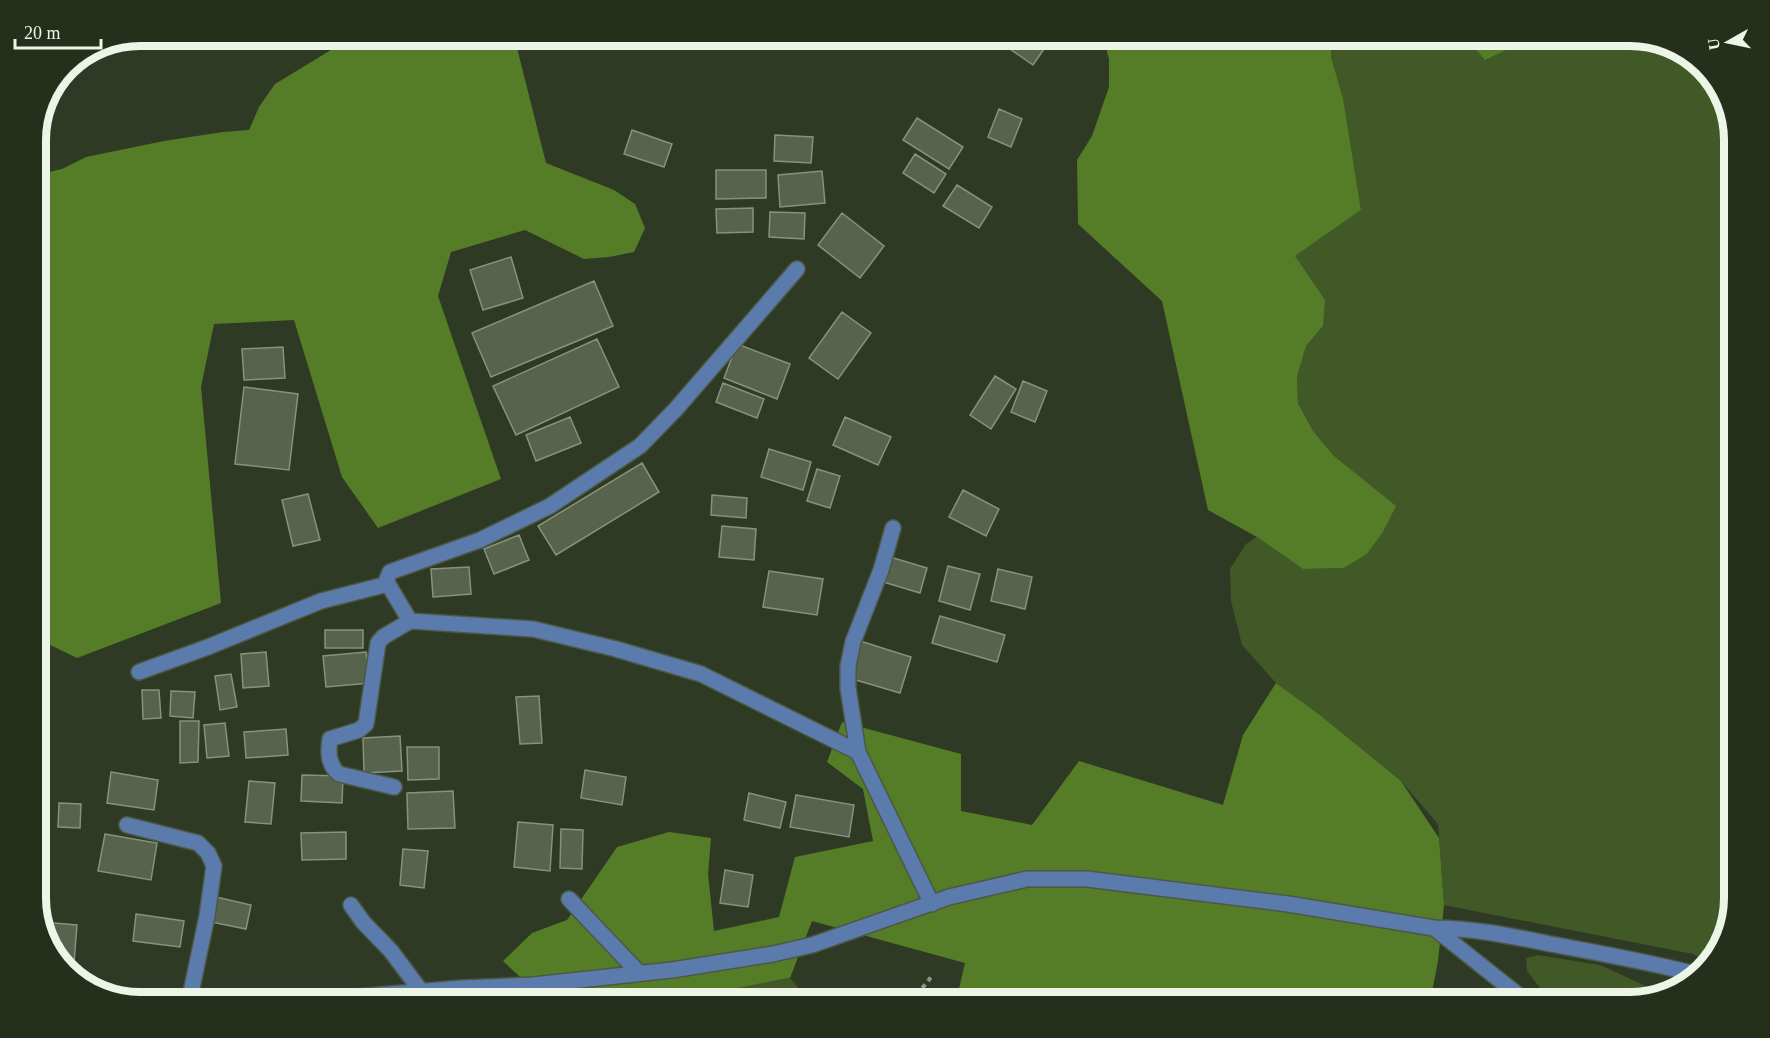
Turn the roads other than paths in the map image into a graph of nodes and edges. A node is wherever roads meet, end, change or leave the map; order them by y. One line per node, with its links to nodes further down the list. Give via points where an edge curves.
1 (797, 269): 3 (street, via 640,446 550,506 480,540 390,572)
2 (893, 528): 6 (street, via 848,666)
3 (388, 584): 4 (street); 5 (street, via 321,601)
4 (410, 621): 6 (street, via 533,629 616,649 701,674); 7 (street, via 378,643 366,724 330,739 328,750 333,769 339,774)
5 (139, 672)
6 (858, 752): 10 (street)
7 (394, 787)
8 (127, 825): 16 (street, via 198,843 214,866)
9 (569, 899): 14 (street)
10 (932, 904): 12 (street, via 1027,879 1087,879 1288,904); 14 (street, via 783,952)
11 (351, 905): 15 (street)
12 (1434, 928): 13 (street, via 1474,930); 18 (street)
13 (1687, 972)
14 (639, 973): 15 (street, via 533,985)
15 (421, 991): 17 (street)
16 (191, 992)
17 (410, 992)
18 (1514, 992)

